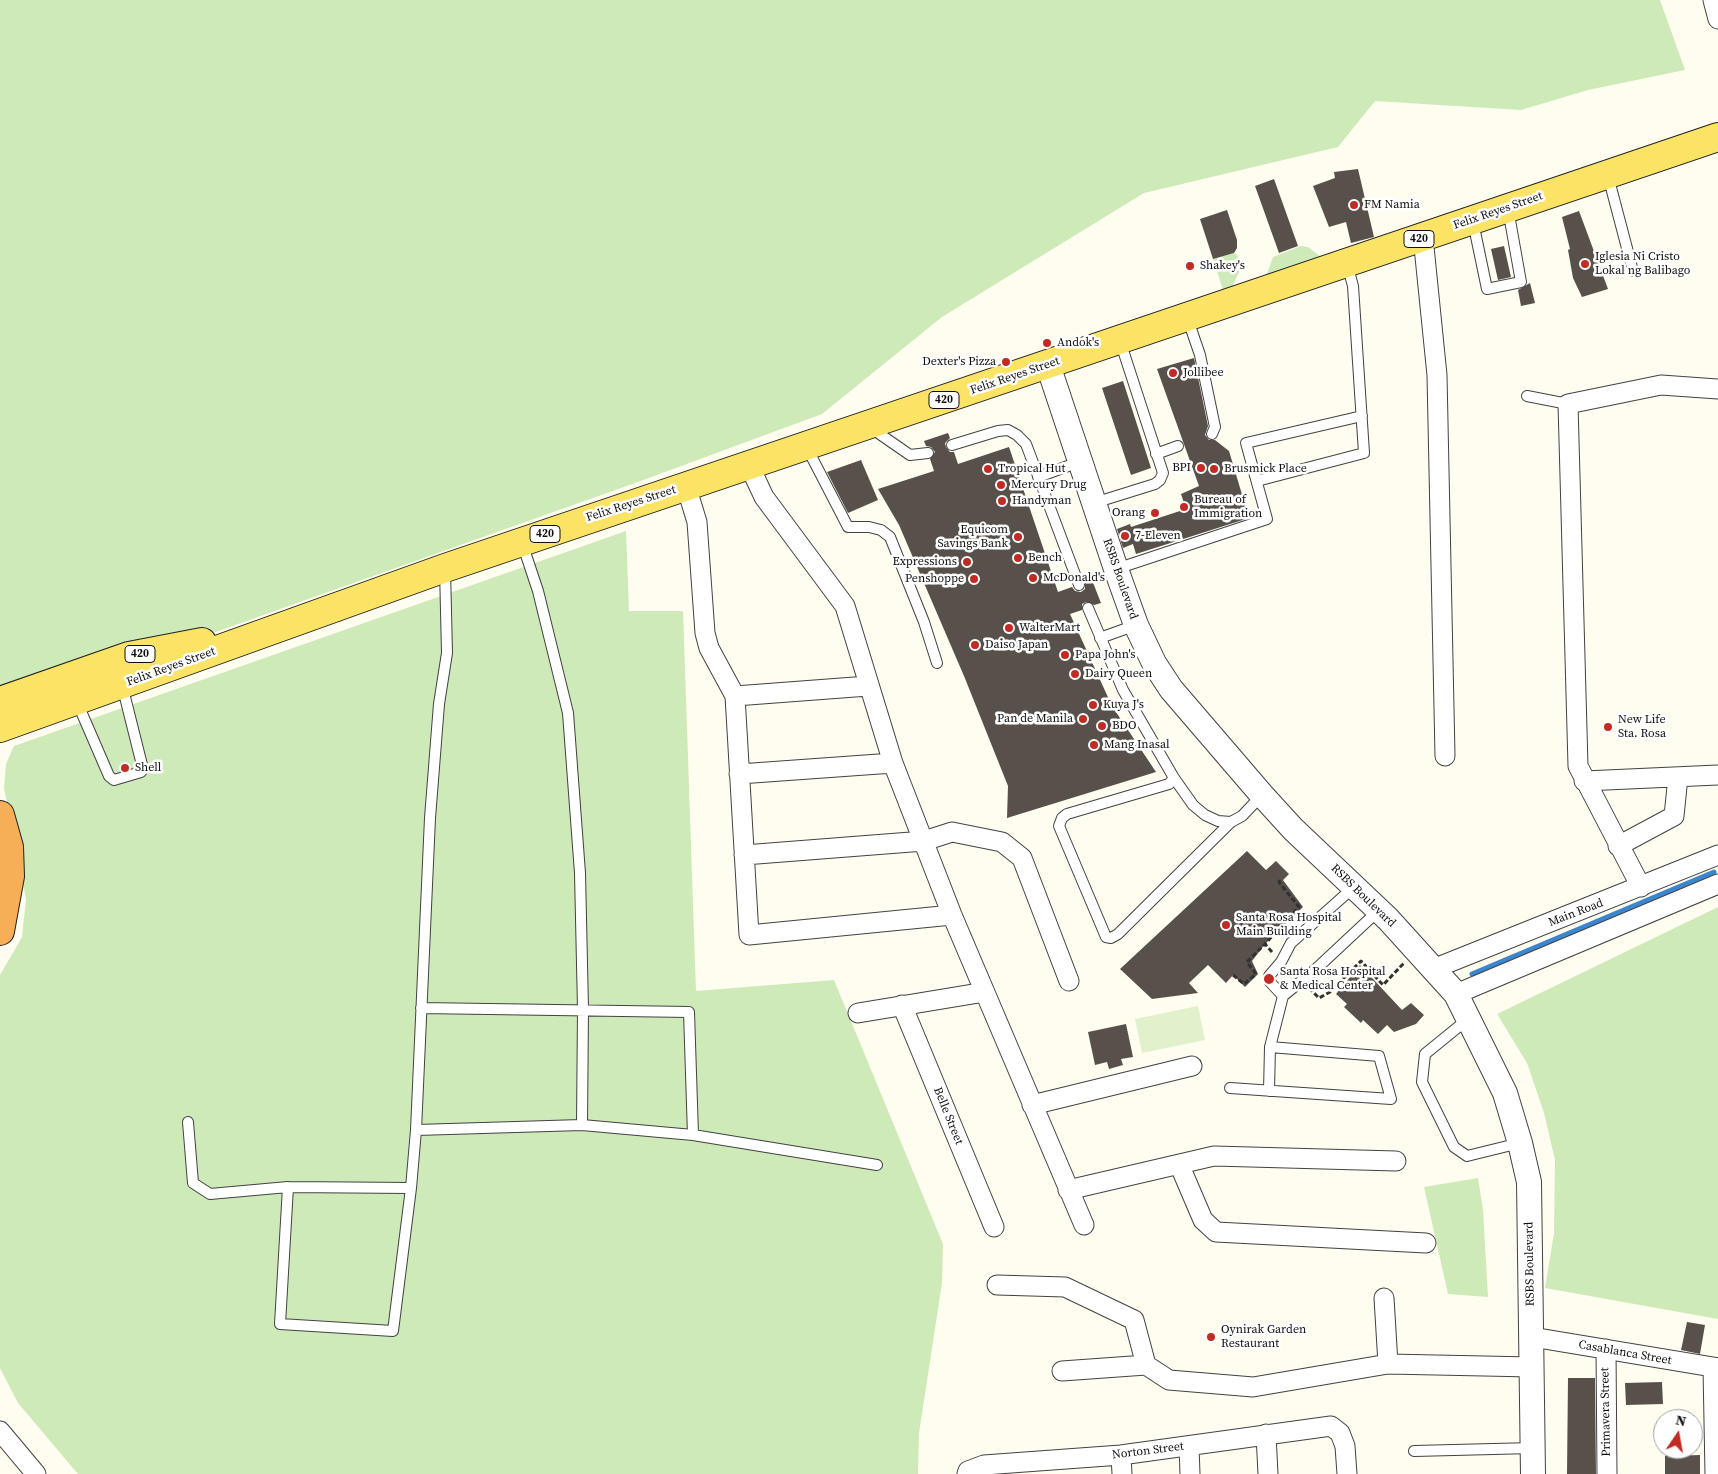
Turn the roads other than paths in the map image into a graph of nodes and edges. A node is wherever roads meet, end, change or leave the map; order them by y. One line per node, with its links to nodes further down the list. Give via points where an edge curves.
1 (1713, 0): 2 (street)
2 (1718, 19)
3 (1718, 137): 4 (main road, Felix Reyes Street / 420)
4 (1607, 173): 5 (main road, Felix Reyes Street / 420); 9 (lane)
5 (1508, 208): 6 (main road, Felix Reyes Street / 420); 6 (lane, via 1521,282 1487,289)
6 (1472, 221): 7 (main road, Felix Reyes Street / 420)
7 (1423, 238): 8 (main road, Felix Reyes Street / 420); 45 (street, via 1437,375)
8 (1347, 263): 10 (main road, Felix Reyes Street / 420); 16 (lane, via 1353,286)
9 (1634, 271)
10 (1187, 318): 11 (main road, Felix Reyes Street / 420); 18 (lane, via 1200,355 1215,427)
11 (1120, 340): 12 (main road, Felix Reyes Street / 420); 23 (lane)
12 (1048, 365): 17 (main road, Felix Reyes Street / 420); 24 (street, RSBS Boulevard)
13 (1718, 389): 15 (street, via 1660,385)
14 (1527, 396): 15 (lane)
15 (1568, 404): 51 (street, via 1576,750)
16 (1362, 416): 27 (lane, via 1364,452); 27 (lane, via 1246,443)
17 (868, 426): 20 (main road, Felix Reyes Street / 420); 22 (lane, via 910,455)
18 (1212, 434)
19 (952, 445): 26 (lane, via 1008,430 1026,444)
20 (806, 446): 25 (main road, Felix Reyes Street / 420); 38 (lane, via 848,528 875,529 890,537)
21 (1178, 446): 23 (lane)
22 (928, 453)
23 (1156, 454): 29 (lane, via 1163,473 1155,484)
24 (1079, 462): 26 (lane); 29 (street, RSBS Boulevard)
25 (749, 465): 28 (main road, Felix Reyes Street / 420); 40 (street, via 764,497 845,606)
26 (1038, 477): 33 (lane)
27 (1257, 482): 32 (lane, via 1266,519)
28 (686, 486): 30 (main road, Felix Reyes Street / 420); 41 (street, via 696,522 705,633 709,648)
29 (1094, 503): 32 (street, RSBS Boulevard)
30 (521, 542): 31 (main road, Felix Reyes Street / 420); 72 (lane, via 538,591 568,713 580,873)
31 (445, 568): 35 (main road, Felix Reyes Street / 420); 71 (lane, via 448,653 430,818)
32 (1116, 569): 36 (street, RSBS Boulevard)
33 (1079, 585)
34 (1088, 608): 37 (lane)
35 (284, 625): 39 (main road, Felix Reyes Street / 420); 42 (main road, Felix Reyes Street / 420, via 129,656)
36 (1136, 625): 37 (lane); 52 (street, RSBS Boulevard, via 1171,689)
37 (1100, 638): 50 (lane, via 1123,690)
38 (937, 663)
39 (122, 685): 43 (main road, Felix Reyes Street / 420); 43 (lane, via 143,769 141,772 114,780 108,776)
40 (868, 686): 41 (street); 46 (street)
41 (735, 696): 47 (street)
42 (0, 701)
43 (77, 701): 44 (main road, Felix Reyes Street / 420)
44 (0, 728)
45 (1445, 756)
46 (893, 763): 47 (street); 55 (street)
47 (739, 774): 57 (street)
48 (1718, 775): 49 (street)
49 (1678, 777): 51 (street); 56 (street, via 1674,816)
50 (1174, 778): 54 (lane, via 1193,805 1205,815); 54 (lane, via 1169,784 1062,818 1059,826 1106,937 1118,934)
51 (1584, 781): 56 (street)
52 (1262, 795): 54 (lane, via 1242,816); 60 (street, RSBS Boulevard)
53 (0, 815): 64 (highway, via 10,847 10,876)
54 (1231, 822)
55 (924, 841): 57 (street); 63 (street); 66 (street, via 952,832 1002,842 1022,858)
56 (1618, 846): 61 (street)
57 (744, 855): 63 (street, via 749,935)
58 (1718, 855): 61 (street, Main Road)
59 (1718, 884): 68 (street)
60 (1354, 887): 62 (street, RSBS Boulevard); 69 (lane, via 1291,943 1270,976 1270,982)
61 (1641, 887): 65 (street, Main Road)
62 (1378, 911): 65 (street, RSBS Boulevard); 69 (lane)
63 (952, 915): 67 (street)
64 (0, 931)
65 (1433, 969): 68 (street, RSBS Boulevard)
66 (1069, 981)
67 (985, 992): 70 (street); 79 (street)
68 (1456, 994): 74 (street, RSBS Boulevard)
69 (1283, 996): 75 (lane)
70 (902, 1005): 73 (street); 92 (street, Belle Street)
71 (421, 1008): 72 (lane); 82 (lane)
72 (583, 1010): 81 (lane); 83 (lane, via 689,1012)
73 (858, 1013)
74 (1469, 1019): 84 (street, RSBS Boulevard, via 1505,1093); 84 (lane, via 1425,1054 1422,1082 1454,1147 1467,1156)
75 (1270, 1047): 78 (lane); 78 (lane, via 1379,1056 1391,1099)
76 (1192, 1066): 79 (street)
77 (1230, 1088): 78 (lane)
78 (1269, 1091)
79 (1032, 1105): 90 (street)
80 (188, 1122): 88 (lane, via 193,1183 210,1194)
81 (582, 1124): 82 (lane); 83 (lane)
82 (416, 1130): 89 (lane)
83 (693, 1135): 87 (lane)
84 (1520, 1143): 96 (street, RSBS Boulevard, via 1528,1182)
85 (1396, 1160): 86 (street, via 1214,1156)
86 (1178, 1164): 90 (street); 93 (street, via 1203,1220 1216,1232)
87 (877, 1166)
88 (288, 1187): 89 (lane); 89 (lane, via 280,1324 393,1331)
89 (412, 1188)
90 (1068, 1190): 91 (street)
91 (1084, 1225)
92 (994, 1228)
93 (1426, 1243)
94 (996, 1285): 99 (street, via 1065,1287 1134,1320)
95 (1384, 1298): 98 (street)
96 (1532, 1337): 97 (street, Casablanca Street); 100 (street, RSBS Boulevard)
97 (1606, 1349): 101 (street, Casablanca Street); 117 (street, Primavera Street)
98 (1388, 1364): 99 (street, via 1253,1387 1169,1380); 100 (street)
99 (1146, 1365): 102 (street)
100 (1532, 1367): 106 (street, RSBS Boulevard)
101 (1716, 1368): 118 (street)
102 (1062, 1371)
103 (0, 1431): 110 (street)
104 (1266, 1434): 105 (street, Norton Street); 114 (street); 115 (street, Norton Street, via 1330,1426 1340,1433 1345,1446)
105 (1189, 1446): 108 (street, Norton Street); 113 (street)
106 (1532, 1448): 107 (lane); 116 (street, RSBS Boulevard)
107 (1414, 1451)
108 (1121, 1455): 109 (street, Norton Street); 112 (street)
109 (1040, 1468): 111 (street, Norton Street, via 984,1465)
110 (34, 1473)
111 (967, 1474)
112 (1122, 1474)
113 (1190, 1474)
114 (1268, 1474)
115 (1346, 1474)
116 (1533, 1474)
117 (1607, 1474)
118 (1715, 1474)

